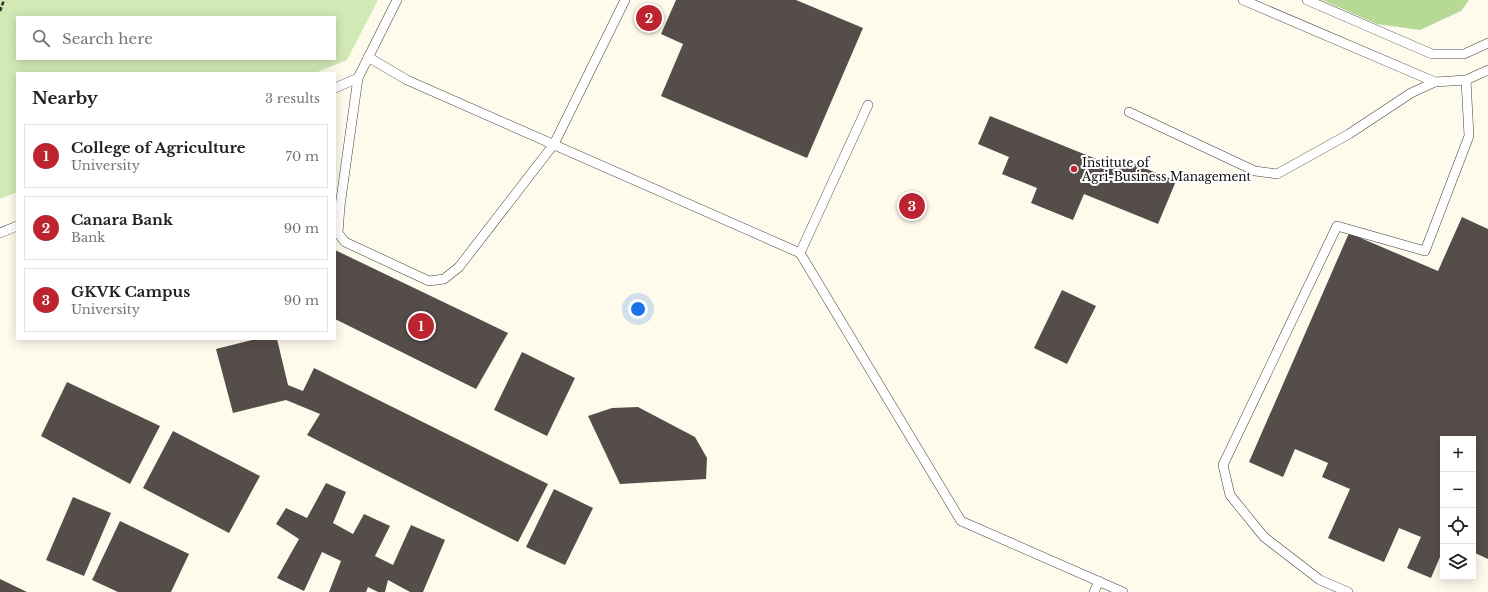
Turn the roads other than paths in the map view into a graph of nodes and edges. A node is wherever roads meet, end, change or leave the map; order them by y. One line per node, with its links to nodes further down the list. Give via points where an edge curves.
1 (397, 0): 6 (lane)
2 (625, 0): 14 (lane)
3 (1242, 0): 10 (lane)
4 (1307, 0): 5 (lane, via 1432,54 1464,54)
5 (1488, 43)
6 (368, 57): 8 (lane); 14 (lane, via 407,80)
7 (1488, 70): 9 (lane)
8 (358, 78): 11 (lane); 14 (lane, via 338,233 345,242 429,281 444,279 459,267)
9 (1466, 80): 10 (lane); 21 (lane, via 1469,136 1425,251 1337,226 1223,464 1230,495 1264,537 1320,580)
10 (1435, 82): 13 (lane, via 1411,93 1349,134 1277,174 1255,171)
11 (336, 88)
12 (868, 105): 17 (lane)
13 (1129, 112)
14 (554, 144): 17 (lane)
15 (16, 226): 16 (lane)
16 (0, 233)
17 (800, 253): 18 (lane, via 961,521)
18 (1099, 581): 19 (lane); 20 (lane)
19 (1094, 592)
20 (1123, 592)
21 (1348, 592)

